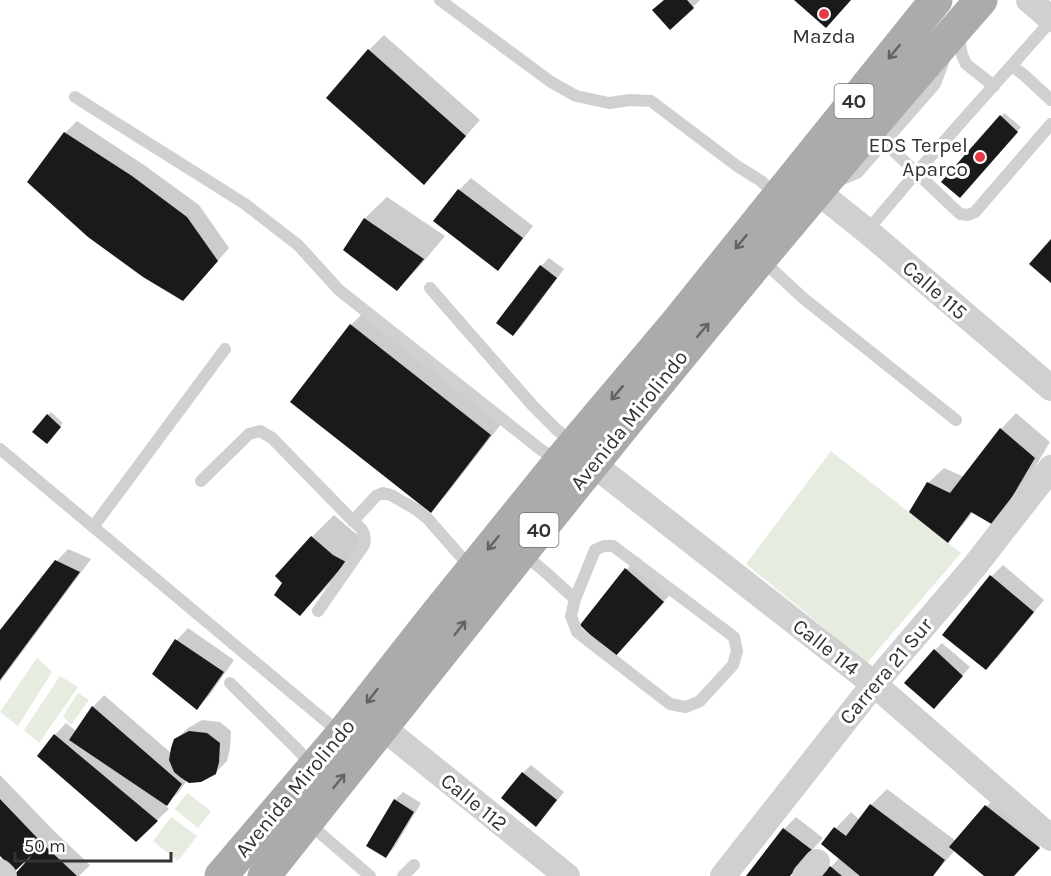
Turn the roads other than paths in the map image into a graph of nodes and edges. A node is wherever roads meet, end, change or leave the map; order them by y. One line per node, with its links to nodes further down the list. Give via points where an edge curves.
1 (440, 0): 15 (lane, via 576,96 609,104 651,101)
2 (981, 0): 6 (main road, Avenida Mirolindo / 40)
3 (1029, 0): 5 (street)
4 (931, 2): 6 (street); 15 (main road, Avenida Mirolindo / 40, one-way to 15)
5 (1051, 20): 7 (lane)
6 (957, 28): 8 (lane, via 966,64); 12 (lane, via 935,84); 14 (main road, Avenida Mirolindo / 40)
7 (1012, 66): 8 (lane); 10 (lane)
8 (994, 86): 13 (lane)
9 (75, 98): 23 (lane, via 245,204 298,245 339,290 522,435)
10 (1051, 100)
11 (1051, 124): 13 (lane, via 975,212 968,215 960,214)
12 (884, 142): 13 (lane); 14 (lane, via 856,173)
13 (916, 173): 16 (lane)
14 (819, 191): 16 (street, Calle 115); 17 (main road, Avenida Mirolindo / 40)
15 (778, 196): 23 (main road, Avenida Mirolindo / 40, one-way to 23, via 653,351)
16 (867, 231): 20 (street, Calle 115)
17 (761, 260): 21 (lane); 23 (main road, Avenida Mirolindo / 40, one-way to 17)
18 (430, 288): 23 (lane)
19 (225, 349): 27 (lane)
20 (1051, 388)
21 (956, 420)
22 (0, 449): 27 (lane)
23 (576, 456): 28 (main road, Avenida Mirolindo / 40); 29 (main road, Avenida Mirolindo / 40, one-way to 29); 33 (street, Calle 114)
24 (1051, 468): 33 (street, Carrera 21 Sur, via 974,567)
25 (201, 480): 26 (lane, via 249,434 260,431 272,438)
26 (353, 521): 29 (lane, via 376,496 392,495 426,518); 31 (lane, via 364,531 366,539)
27 (93, 527): 35 (lane)
28 (521, 553): 30 (lane); 34 (main road, Avenida Mirolindo / 40, one-way to 28)
29 (472, 570): 35 (main road, Avenida Mirolindo / 40, one-way to 35)
30 (575, 599): 30 (lane, via 571,616 577,632 670,704 686,707 700,701 733,665 737,651 734,637 613,546 595,550)
31 (318, 611)
32 (230, 683): 36 (lane)
33 (874, 684): 38 (street, Calle 114); 47 (street, Carrera 21 Sur)
34 (382, 727): 37 (main road, Avenida Mirolindo / 40, one-way to 34); 46 (street, Calle 112)
35 (342, 734): 36 (main road, Avenida Mirolindo / 40)
36 (314, 767): 42 (main road, Avenida Mirolindo / 40)
37 (307, 822): 43 (main road, Avenida Mirolindo / 40); 44 (lane)
38 (1051, 838)
39 (414, 865): 45 (lane)
40 (0, 872): 41 (street)
41 (4, 876)
42 (221, 876)
43 (264, 876)
44 (370, 876)
45 (403, 876)
46 (567, 876)
47 (723, 876)

